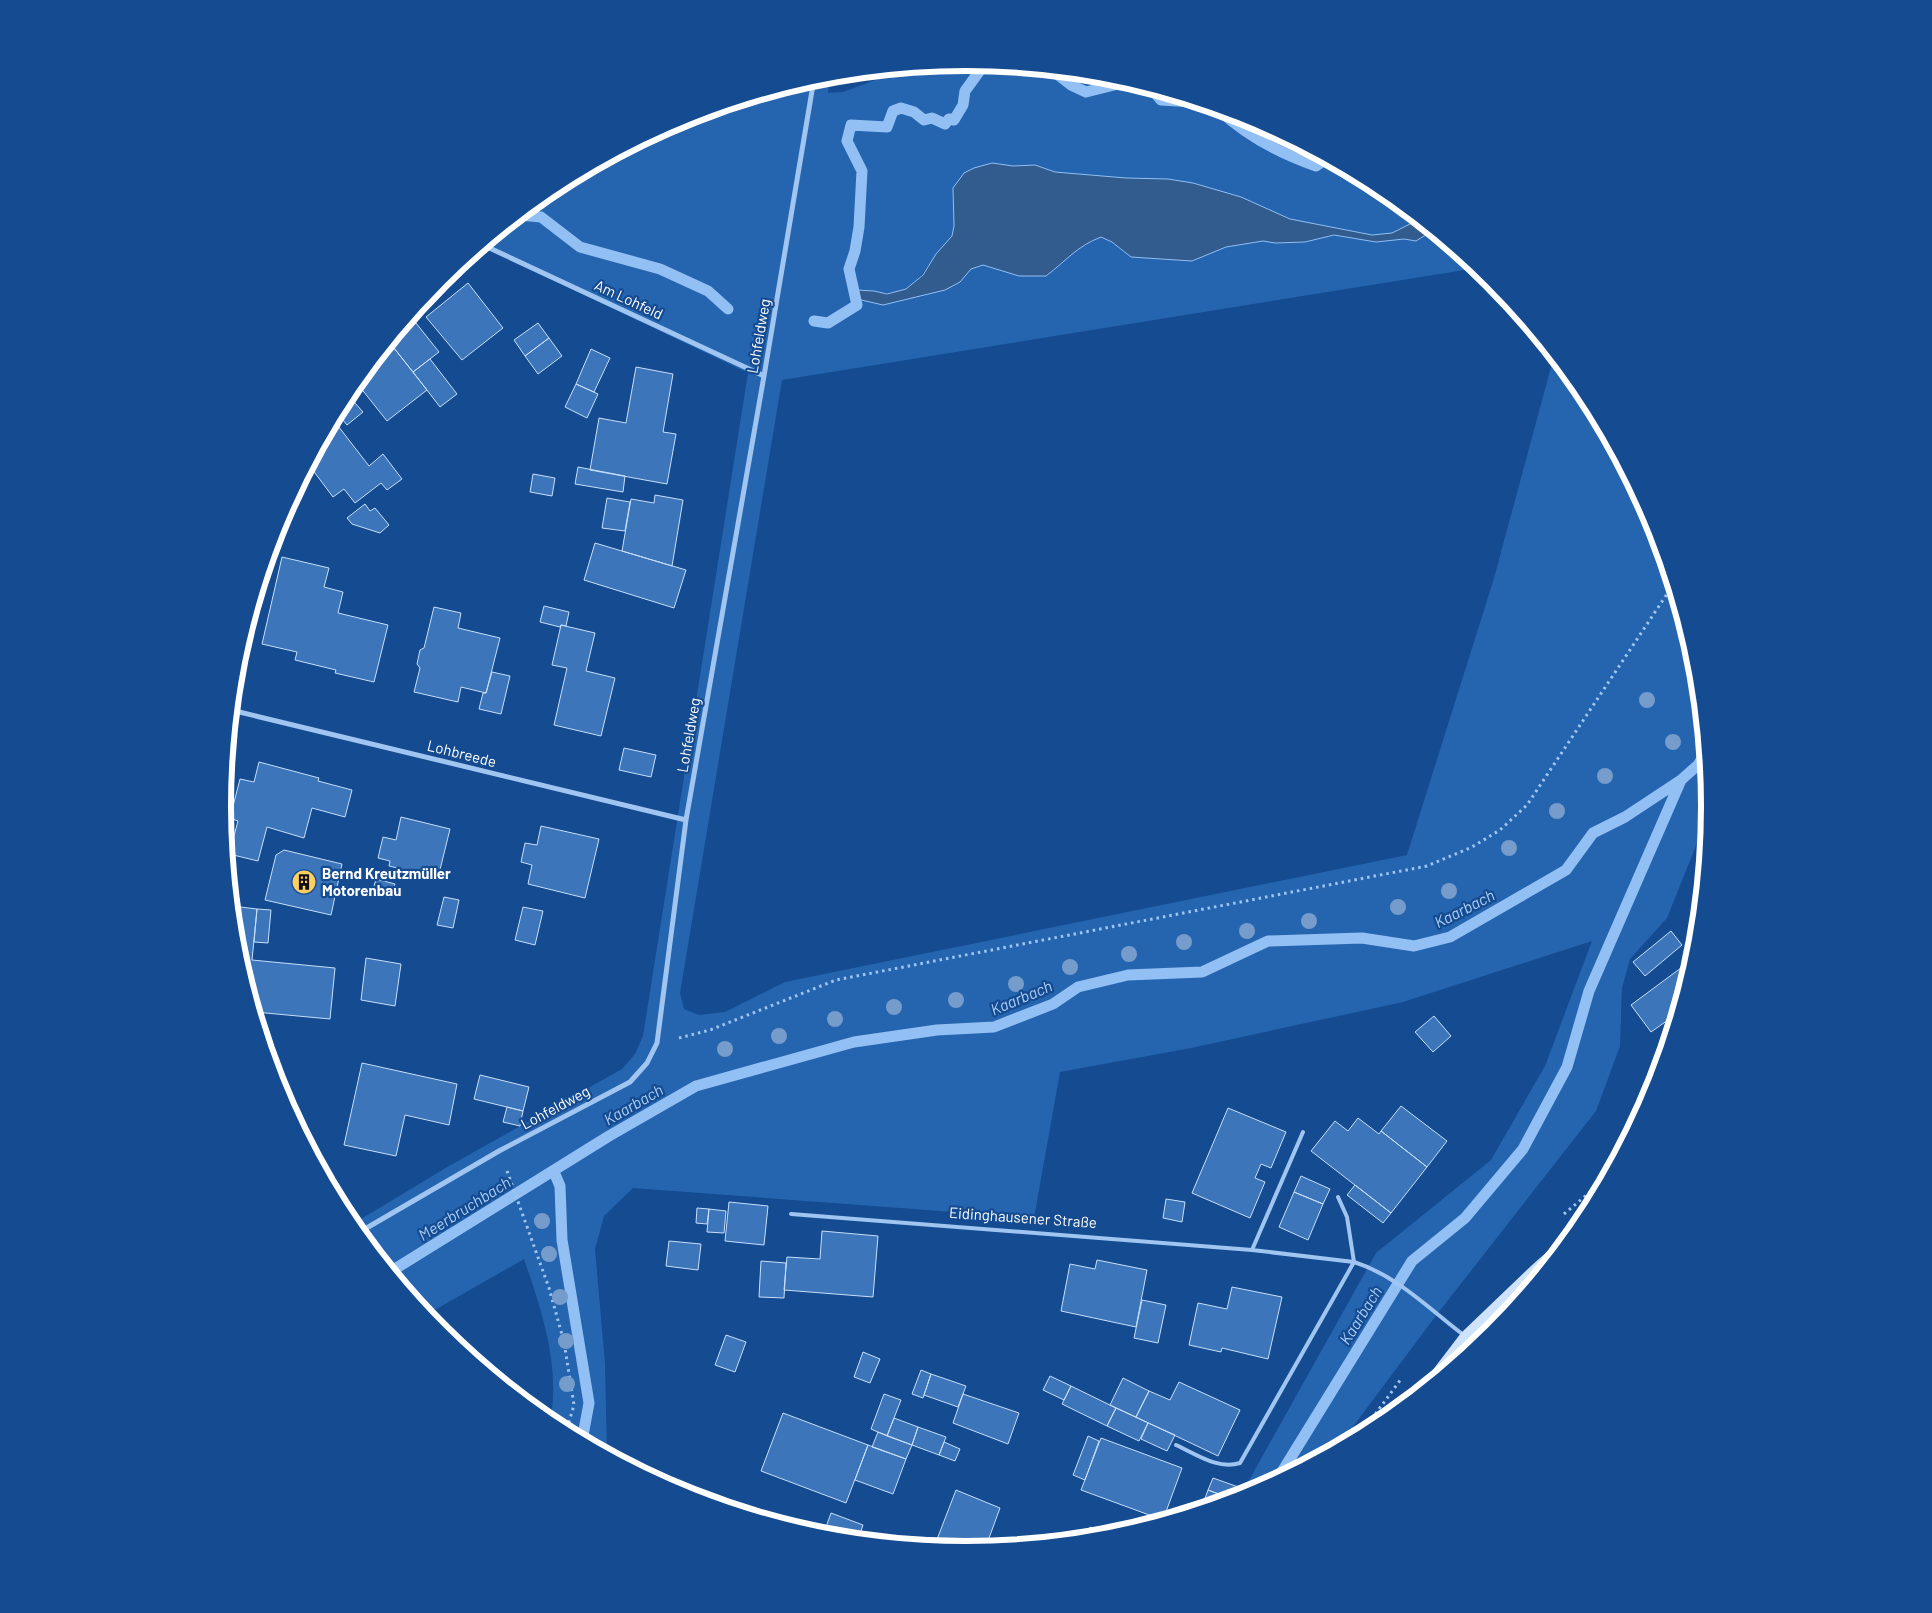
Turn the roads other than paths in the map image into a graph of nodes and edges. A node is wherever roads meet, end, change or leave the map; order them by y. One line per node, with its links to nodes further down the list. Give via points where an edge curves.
1 (813, 87): 3 (street, Lohfeldweg)
2 (489, 248): 3 (street, Am Lohfeld)
3 (764, 376): 5 (street, Lohfeldweg)
4 (237, 711): 5 (street, Lohbreede)
5 (686, 820): 9 (street, Lohfeldweg, via 657,1043 647,1063 630,1082 499,1151)
6 (1303, 1132): 10 (lane)
7 (1338, 1197): 11 (lane, via 1347,1217)
8 (791, 1214): 10 (lane, Eidinghausener Straße)
9 (365, 1229)
10 (1252, 1250): 11 (lane, Eidinghausener Straße)
11 (1354, 1262): 13 (lane, Eidinghausener Straße, via 1370,1267 1410,1291); 15 (lane, via 1240,1463 1220,1465)
12 (1527, 1281): 13 (main road)
13 (1465, 1336): 14 (main road)
14 (1441, 1367)
15 (1176, 1445)

